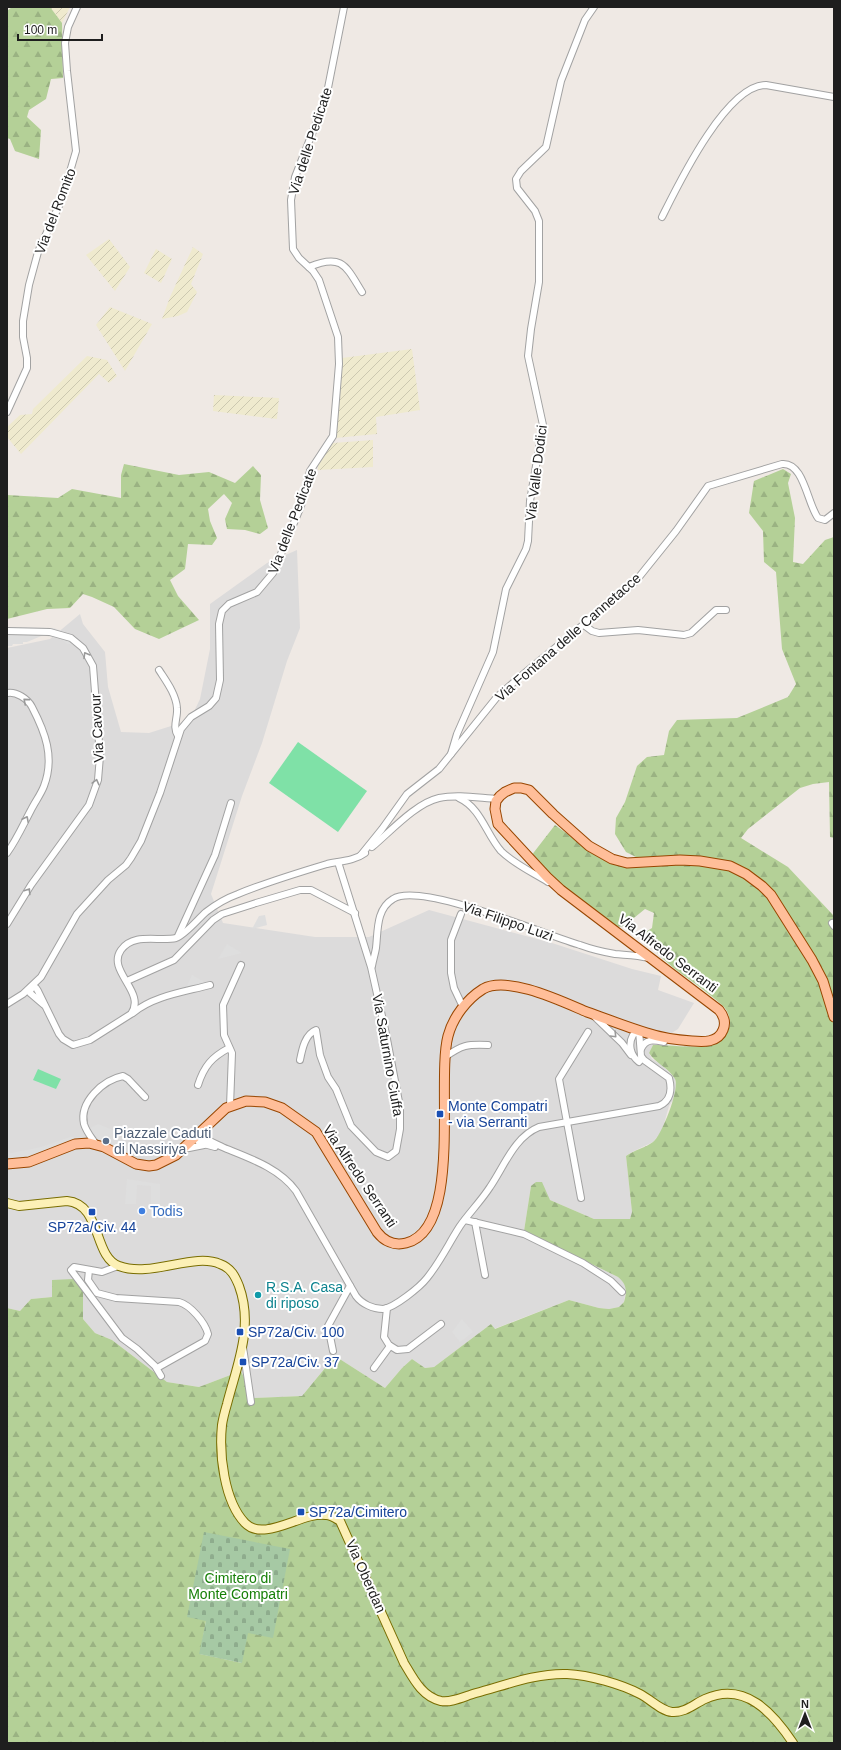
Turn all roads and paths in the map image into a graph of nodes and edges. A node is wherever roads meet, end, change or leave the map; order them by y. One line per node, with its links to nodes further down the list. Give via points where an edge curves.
1 (77, 7): 8 (street, Via del Romito, via 69,24 65,43 76,151 62,199 38,252 23,322 27,368)
2 (344, 7): 6 (street, Via delle Pedicate, via 326,98 295,177 291,195 293,249 298,258)
3 (594, 7): 16 (street, Via Valle Dodici, via 583,25 560,85 547,144 516,179 516,188 534,210 539,221 539,282 528,356 541,411 542,429 530,501 527,546 506,589 493,652 457,734)
4 (834, 97): 5 (street, via 766,85 747,90 697,149)
5 (662, 217)
6 (309, 267): 7 (street, via 330,262 342,264); 15 (street, Via delle Pedicate, via 320,283 338,337 339,364 333,436 310,471 301,506 273,573 257,592 223,609 219,624 220,680 216,698 190,719)
7 (362, 292)
8 (7, 412)
9 (834, 513): 11 (street, Via Fontana delle Cannetacce, via 825,520 818,518 798,472 787,464 710,484 639,578)
10 (726, 610): 11 (street, via 716,610 691,633 684,635 638,630 599,633)
11 (584, 625): 16 (street, Via Fontana delle Cannetacce, via 503,692)
12 (7, 631): 26 (street, Via Cavour, one-way to 12, via 89,806 98,780 100,756 93,666 83,648 66,636 50,632)
13 (159, 670): 15 (street, via 175,699 175,727)
14 (7, 693): 20 (street, one-way to 14, via 44,787 50,756 43,727 30,703 16,694)
15 (178, 736): 33 (street, Via delle Pedicate, via 141,841 126,865 108,880 77,914)
16 (451, 754): 21 (street, Via Fontana delle Cannetacce, via 437,771 407,794)
17 (456, 797): 18 (street); 21 (street, via 439,798 422,805); 23 (street, via 473,808 493,841 503,852)
18 (498, 799): 23 (main road, Via Alfredo Serranti, via 495,811 500,826); 43 (main road, via 511,789 528,789 589,846 606,856 627,862 686,860 738,869 771,895 822,978)
19 (231, 803): 29 (street, via 215,855)
20 (7, 853)
21 (362, 855): 22 (street)
22 (338, 862): 24 (street, Via Saturnino Ciuffa); 29 (street, via 287,876 237,894 206,912)
23 (561, 890): 30 (main road, Via Alfredo Serranti)
24 (355, 913): 28 (street, Via Saturnino Ciuffa); 34 (street, via 311,890 300,890 256,903 222,914 174,960)
25 (461, 914): 40 (street, via 451,940 451,973 454,988)
26 (7, 924)
27 (377, 931): 28 (street, Via Filippo Luzi, via 370,938 365,938); 30 (street, Via Filippo Luzi, via 379,918 388,903 395,897 413,894 463,905 579,945 614,954 646,958); 32 (street, Via Filippo Luzi)
28 (362, 934): 32 (street, Via Saturnino Ciuffa)
29 (177, 938): 34 (street, via 145,939 124,947 119,954 118,962)
30 (658, 964): 46 (main road, Via Alfredo Serranti, via 718,1009 722,1015 724,1027 719,1036 712,1041)
31 (241, 965): 48 (street, via 223,1005 224,1035)
32 (372, 967): 51 (street, Via Saturnino Ciuffa, via 400,1107 396,1151 388,1157 376,1152 351,1126 336,1089 328,1077 320,1055 316,1030 307,1039)
33 (41, 977): 36 (street); 37 (street, via 38,986)
34 (127, 981): 42 (street, via 136,1003)
35 (210, 985): 42 (street, via 153,1001)
36 (31, 987): 37 (street, via 30,992); 38 (street)
37 (40, 997): 38 (street); 42 (street, via 59,1034 73,1044 90,1040)
38 (17, 998): 39 (street)
39 (7, 1004)
40 (463, 1007): 41 (main road, Via Alfredo Serranti, via 483,989 503,985 518,987); 50 (main road, Via Alfredo Serranti, via 450,1031)
41 (587, 1012): 44 (main road, Via Alfredo Serranti); 52 (street, one-way to 52, via 602,1022)
42 (131, 1014)
43 (834, 1017)
44 (639, 1030): 46 (main road, Via Alfredo Serranti, via 663,1037); 49 (street); 52 (street, via 632,1036 630,1045 634,1057)
45 (588, 1032): 57 (street, via 559,1077)
46 (696, 1041): 49 (street, via 674,1043 651,1040 644,1043)
47 (488, 1045): 50 (street, via 469,1044)
48 (229, 1048): 53 (street, via 207,1064); 56 (street, via 232,1053)
49 (641, 1051): 54 (street, via 644,1060 669,1078)
50 (445, 1057): 56 (main road, Via Alfredo Serranti, via 440,1195 426,1230 406,1243 395,1244 377,1232 316,1132 282,1108 265,1102 246,1101)
51 (300, 1060)
52 (639, 1062): 54 (street, via 663,1077)
53 (198, 1085)
54 (671, 1092): 57 (street, via 667,1101 659,1106)
55 (146, 1097): 60 (street, via 123,1076 92,1094 87,1102 84,1119 85,1127)
56 (230, 1106): 58 (main road, Via Alfredo Serranti)
57 (567, 1121): 64 (street); 66 (street, via 533,1129 523,1137)
58 (207, 1125): 59 (main road, Via Alfredo Serranti); 61 (street, via 205,1134)
59 (195, 1137): 61 (street, via 200,1143); 62 (main road, Via Alfredo Serranti)
60 (95, 1143): 62 (main road, Via Alfredo Serranti, via 143,1166 156,1165); 63 (main road, via 75,1144 29,1162)
61 (211, 1144): 62 (street); 71 (street, via 249,1158 281,1175 292,1185)
62 (181, 1150)
63 (7, 1164)
64 (580, 1198)
65 (7, 1203): 68 (street, via 19,1206 67,1201 74,1203 90,1216 104,1250)
66 (465, 1220): 67 (street); 73 (street, via 427,1278)
67 (475, 1222): 70 (street); 72 (street, via 524,1234 583,1263 611,1281)
68 (118, 1266): 69 (street, via 108,1271); 75 (street, Via Oberdan, via 149,1269 209,1261 226,1267 234,1275 244,1306)
69 (89, 1270): 78 (street, via 74,1266 71,1269 122,1338); 78 (street, via 88,1280 99,1294 116,1298 179,1302 187,1306 206,1327 208,1334 205,1341)
70 (485, 1275)
71 (350, 1286): 73 (street, via 365,1304 380,1309); 77 (street, via 328,1326)
72 (622, 1292)
73 (387, 1308): 76 (street, via 384,1337)
74 (441, 1324): 76 (street, via 408,1349 397,1350)
75 (243, 1346): 81 (street); 82 (street, Via Oberdan, via 222,1424 223,1468 236,1508 246,1524 255,1529 274,1528 320,1514 332,1516 340,1521 404,1663 427,1695 437,1700 449,1700 525,1679 560,1674 581,1676 627,1688 672,1712 682,1711 712,1696 742,1695 766,1711)
76 (390, 1346): 79 (street)
77 (333, 1351)
78 (157, 1368): 80 (street)
79 (374, 1368)
80 (161, 1376)
81 (251, 1402)
82 (793, 1743)

